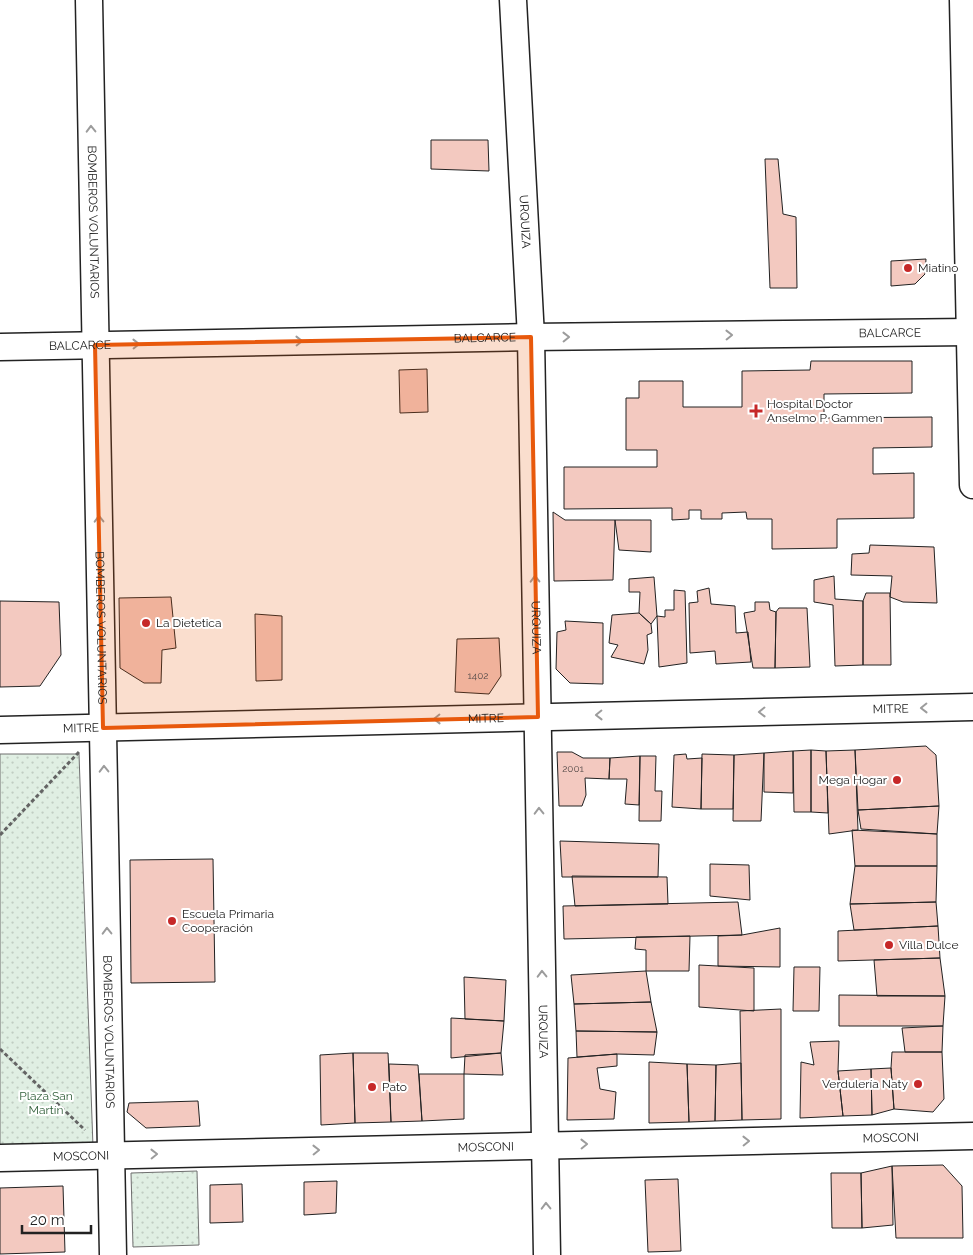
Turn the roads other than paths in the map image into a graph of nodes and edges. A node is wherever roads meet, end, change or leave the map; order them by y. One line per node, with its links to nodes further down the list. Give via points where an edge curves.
1 (89, 0): 7 (street, BOMBEROS VOLUNTARIOS, one-way to 1)
2 (513, 0): 6 (street, URQUIZA)
3 (963, 0): 4 (street)
4 (970, 207): 5 (street)
5 (970, 332): 6 (street, BALCARCE, one-way to 5); 9 (street)
6 (531, 337): 7 (street, BALCARCE, one-way to 6); 12 (street, URQUIZA, one-way to 6)
7 (96, 345): 8 (street, BALCARCE); 13 (street, BOMBEROS VOLUNTARIOS, one-way to 7)
8 (0, 347)
9 (973, 459): 10 (street)
10 (973, 485)
11 (973, 707): 12 (street, MITRE, one-way to 12)
12 (538, 717): 13 (street, MITRE, one-way to 13); 16 (street, URQUIZA, one-way to 12)
13 (103, 728): 14 (street, MITRE); 17 (street, BOMBEROS VOLUNTARIOS, one-way to 13)
14 (0, 730)
15 (973, 1136): 16 (street, MOSCONI, one-way to 15)
16 (545, 1145): 17 (street, MOSCONI, one-way to 16); 20 (street, URQUIZA, one-way to 16)
17 (111, 1155): 18 (street, MOSCONI); 19 (street, BOMBEROS VOLUNTARIOS)
18 (0, 1158)
19 (113, 1255)
20 (547, 1255)

